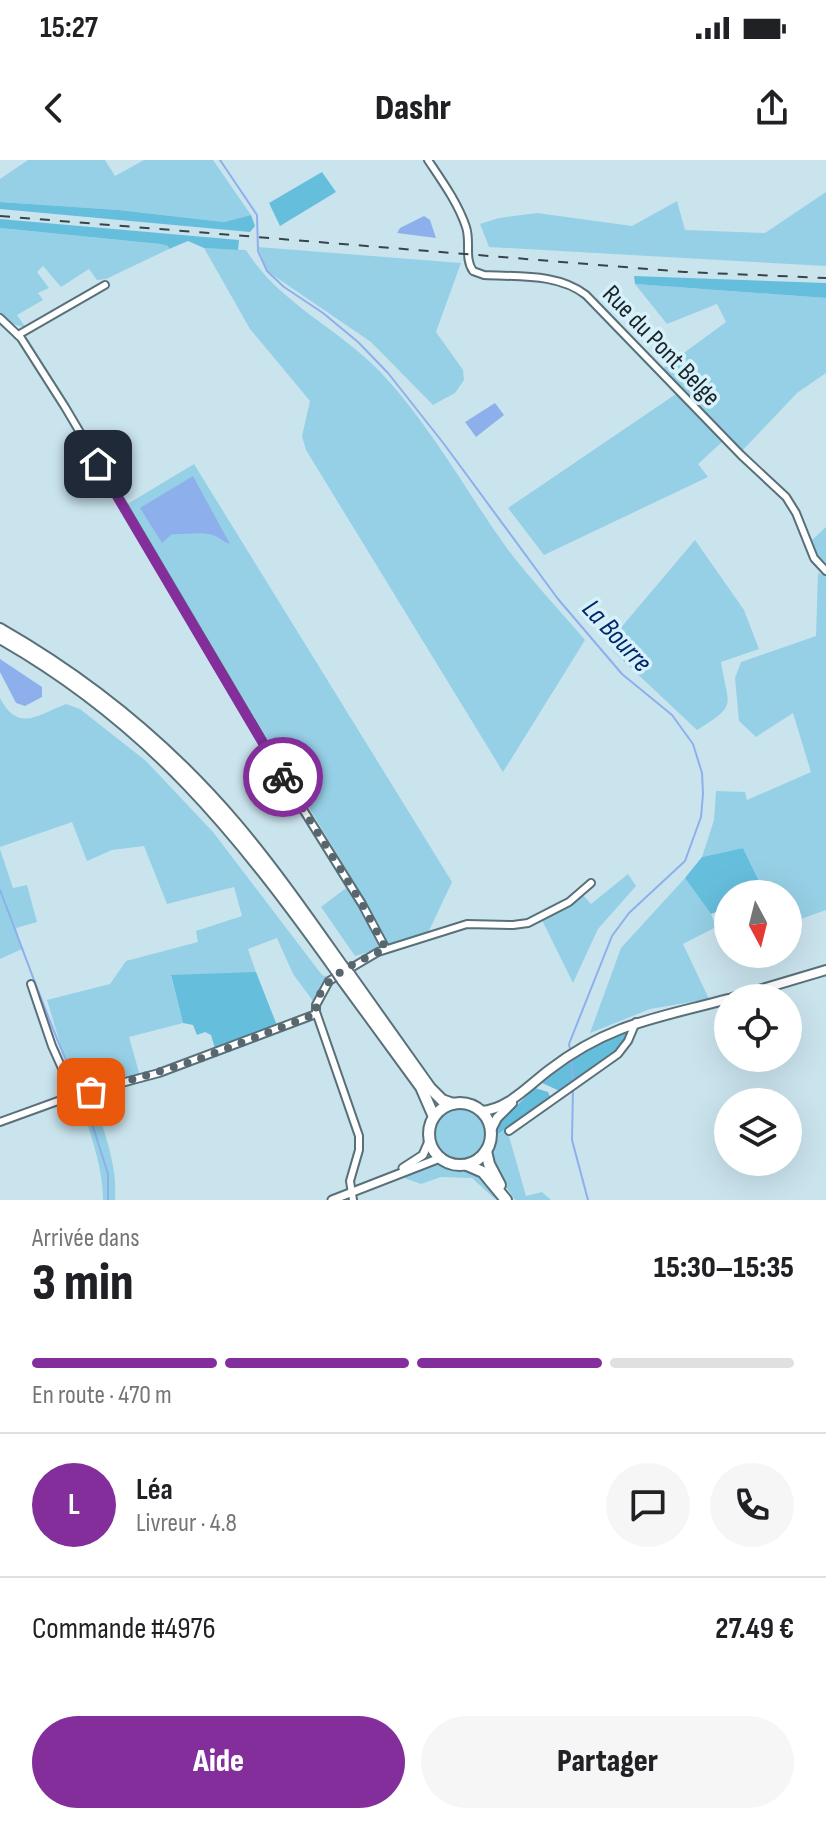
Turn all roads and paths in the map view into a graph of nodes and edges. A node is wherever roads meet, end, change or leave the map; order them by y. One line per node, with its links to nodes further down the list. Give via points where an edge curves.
1 (428, 160): 5 (street, Rue du Pont Belge, via 465,224 471,269 484,275 558,281 586,295 786,497 814,558)
2 (105, 285): 4 (street)
3 (0, 318): 4 (street)
4 (18, 335): 9 (street)
5 (826, 571)
6 (0, 629): 11 (highway, via 103,697 180,764 248,839)
7 (0, 638): 11 (highway, via 84,692 169,764 245,847)
8 (591, 883): 9 (street, via 569,902 528,923 467,924)
9 (386, 949): 15 (street, via 331,979)
10 (826, 970): 13 (main road)
11 (342, 972): 19 (highway, via 430,1088); 21 (highway, via 421,1087)
12 (31, 984): 18 (street)
13 (780, 984)
14 (714, 1003): 16 (main road)
15 (316, 1014): 18 (street, via 159,1073); 30 (street, via 359,1136 350,1181)
16 (636, 1022): 17 (main road, via 571,1054); 24 (street, via 621,1051)
17 (527, 1088): 20 (main road, via 499,1107); 23 (main road)
18 (74, 1095): 22 (street)
19 (453, 1104): 20 (highway); 21 (highway)
20 (481, 1111): 23 (highway)
21 (434, 1117): 25 (highway)
22 (0, 1122)
23 (491, 1130): 26 (highway)
24 (509, 1131)
25 (430, 1139): 27 (highway); 29 (street, via 421,1157)
26 (486, 1151): 28 (highway); 32 (highway)
27 (440, 1158): 28 (highway); 29 (street)
28 (465, 1164): 32 (highway, via 481,1171)
29 (382, 1180): 30 (street)
30 (353, 1196): 31 (street)
31 (332, 1200)
32 (508, 1200)

